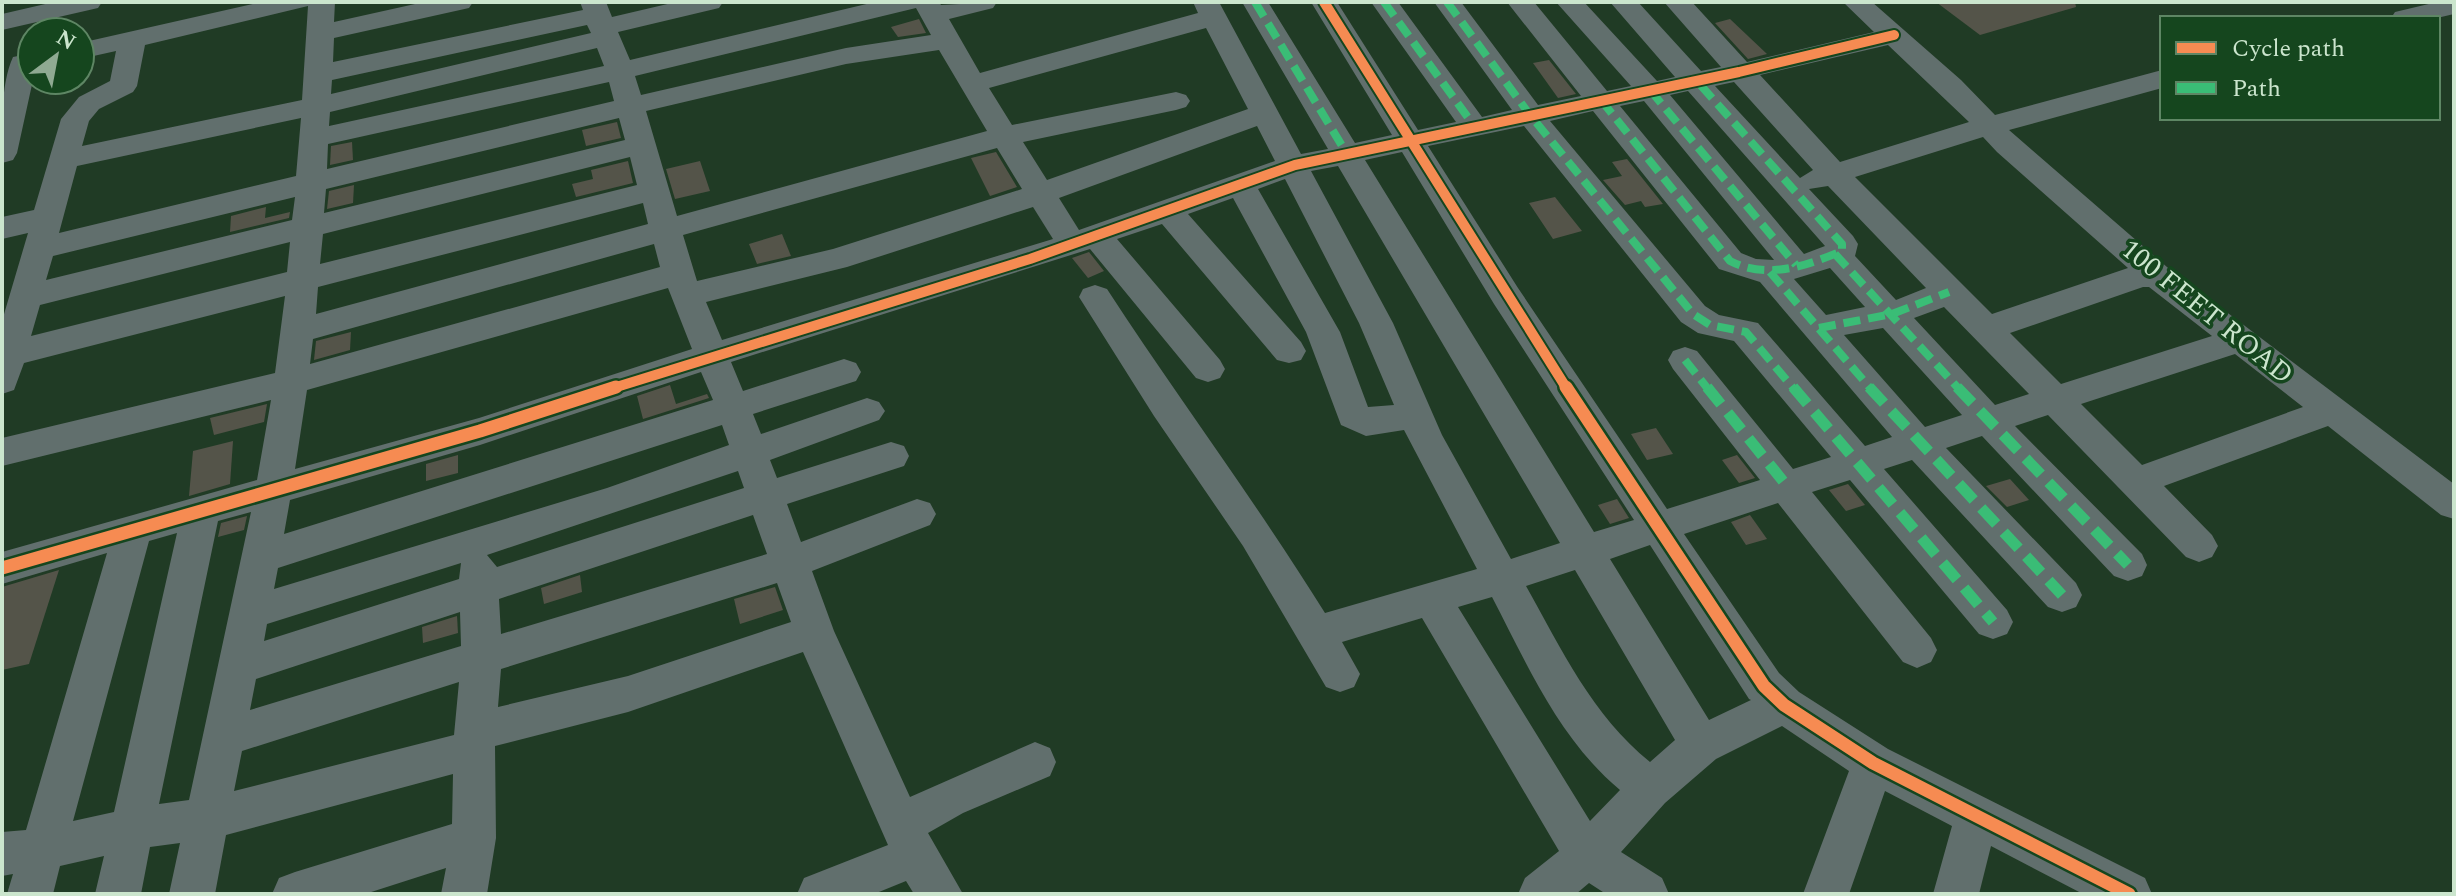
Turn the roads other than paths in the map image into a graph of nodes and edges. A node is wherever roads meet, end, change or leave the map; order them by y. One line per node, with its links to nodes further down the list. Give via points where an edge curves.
1 (89, 2): 22 (street)
2 (298, 2): 24 (street)
3 (460, 2): 20 (street)
4 (710, 2): 21 (street)
5 (984, 2): 16 (street)
6 (1255, 2): 48 (street)
7 (1324, 2): 44 (street)
8 (1384, 2): 42 (street)
9 (1447, 2): 40 (street)
10 (1520, 2): 35 (street)
11 (1569, 2): 34 (street)
12 (1623, 2): 32 (street)
13 (1677, 2): 28 (street)
14 (1836, 2): 23 (street, 100 FEET ROAD)
15 (1856, 2): 23 (street, 100 FEET ROAD)
16 (923, 6): 25 (street); 27 (street)
17 (2454, 6): 19 (street)
18 (1210, 10): 33 (street); 39 (street)
19 (2412, 16)
20 (321, 17): 29 (street)
21 (600, 20): 27 (street); 29 (street); 37 (street)
22 (2, 22)
23 (1886, 37): 28 (street); 41 (street, 100 FEET ROAD, via 1924,82)
24 (132, 39): 26 (street); 49 (street, via 123,86 81,109)
25 (948, 41): 33 (street); 38 (street, via 846,56)
26 (96, 47)
27 (620, 71): 38 (street); 43 (street)
28 (1739, 72): 32 (street); 51 (street)
29 (318, 74): 37 (street)
30 (2160, 79): 41 (street)
31 (16, 80): 47 (street)
32 (1696, 80): 34 (street); 55 (street)
33 (972, 84): 46 (street)
34 (1650, 90): 35 (street); 66 (street)
35 (1601, 100): 40 (street); 66 (street, via 1730,261 1741,269)
36 (1176, 101): 46 (street)
37 (317, 106): 43 (street); 49 (street)
38 (631, 106): 45 (street); 53 (street)
39 (1267, 112): 50 (street); 57 (street)
40 (1530, 115): 42 (street); 98 (street, via 1693,314 1712,328 1746,332)
41 (1979, 117): 51 (street); 67 (street, 100 FEET ROAD)
42 (1475, 127): 44 (street)
43 (315, 138): 53 (street)
44 (1408, 141): 48 (street); 107 (street)
45 (642, 145): 56 (street); 61 (street)
46 (1011, 146): 52 (street); 57 (street); 62 (street)
47 (2, 153)
48 (1347, 154): 50 (street); 111 (street)
49 (65, 159): 59 (street)
50 (1295, 165): 54 (street); 74 (street)
51 (1833, 173): 55 (street); 70 (street)
52 (941, 178)
53 (312, 183): 61 (street); 64 (street)
54 (1241, 185): 58 (street); 78 (street)
55 (1791, 187): 65 (street, via 1842,244 1844,250)
56 (656, 190): 62 (street); 68 (street)
57 (1038, 193): 63 (street); 69 (street, via 804,267)
58 (1168, 211): 63 (street); 80 (street)
59 (46, 218): 60 (street); 64 (street)
60 (2, 228)
61 (307, 229): 68 (street); 71 (street)
62 (668, 232): 69 (street); 77 (street)
63 (1084, 240): 81 (street); 84 (street)
64 (36, 249): 71 (street)
65 (1835, 254): 66 (street); 73 (street)
66 (1783, 269): 75 (street)
67 (2156, 275): 76 (street); 79 (street, 100 FEET ROAD)
68 (302, 277): 77 (street); 83 (street)
69 (684, 284): 81 (street); 86 (street, via 565,309)
70 (1949, 292): 73 (street); 76 (street)
71 (24, 297): 83 (street)
72 (1095, 297): 123 (street, via 1256,535)
73 (1892, 314): 75 (street); 92 (street)
74 (1376, 323): 78 (street); 91 (street)
75 (1819, 328): 94 (street)
76 (1984, 329): 87 (street)
77 (297, 331): 86 (street)
78 (1323, 332): 91 (street, via 1358,420)
79 (2238, 340): 87 (street); 90 (street, 100 FEET ROAD)
80 (1289, 351)
81 (713, 355): 88 (street); 93 (street)
82 (1685, 360): 100 (street)
83 (6, 367)
84 (1208, 369)
85 (844, 372): 88 (street)
86 (290, 383): 95 (street); 102 (street)
87 (2053, 398): 92 (street); 99 (street)
88 (734, 410): 96 (street); 101 (street)
89 (867, 411): 96 (street)
90 (2331, 411): 99 (street); 104 (street, 100 FEET ROAD)
91 (1416, 415): 116 (street)
92 (1988, 420): 94 (street); 114 (street)
93 (480, 431): 101 (street); 102 (street)
94 (1919, 444): 98 (street); 118 (street)
95 (2, 452)
96 (749, 454): 103 (street); 109 (street)
97 (891, 456): 103 (street)
98 (1858, 463): 100 (street); 121 (street)
99 (2135, 482): 110 (street)
100 (1787, 486): 107 (street); 124 (street)
101 (475, 490): 109 (street); 112 (street)
102 (272, 491): 105 (street); 112 (street)
103 (766, 499): 113 (street); 117 (street)
104 (2454, 504)
105 (201, 511): 108 (street); 137 (street)
106 (917, 514): 113 (street)
107 (1656, 527): 111 (street); 128 (street, via 1764,686)
108 (133, 529): 115 (street); 140 (street)
109 (478, 544): 117 (street); 120 (street)
110 (2199, 546)
111 (1583, 550): 116 (street); 131 (street)
112 (259, 558): 120 (street)
113 (790, 563): 122 (street); 125 (street)
114 (2128, 565)
115 (2, 568)
116 (1501, 578): 119 (street); 134 (street, via 1574,711 1609,755)
117 (478, 589): 125 (street); 126 (street)
118 (2062, 595)
119 (1432, 599): 123 (street); 141 (street)
120 (249, 613): 126 (street)
121 (1993, 622)
122 (814, 631): 130 (street); 139 (street)
123 (1315, 633): 127 (street)
124 (1917, 650)
125 (482, 659): 129 (street); 130 (street)
126 (237, 667): 129 (street)
127 (1340, 674)
128 (1784, 705): 131 (street); 133 (street)
129 (224, 737): 136 (street)
130 (474, 741): 136 (street); 138 (street)
131 (1701, 745): 134 (street)
132 (1035, 762): 139 (street, via 948,799)
133 (1873, 763): 135 (street); 152 (street)
134 (1650, 789): 141 (street)
135 (1976, 817): 142 (street); 153 (street)
136 (206, 819): 137 (street); 145 (street)
137 (132, 829): 140 (street); 144 (street)
138 (474, 838): 146 (street); 147 (street)
139 (908, 840): 148 (street); 149 (street)
140 (22, 852): 143 (street)
141 (1587, 856): 150 (street); 151 (street)
142 (2120, 892)
143 (30, 894)
144 (118, 894)
145 (192, 894)
146 (295, 894)
147 (464, 894)
148 (820, 894)
149 (940, 894)
150 (1541, 894)
151 (1646, 894)
152 (1826, 894)
153 (1956, 894)

